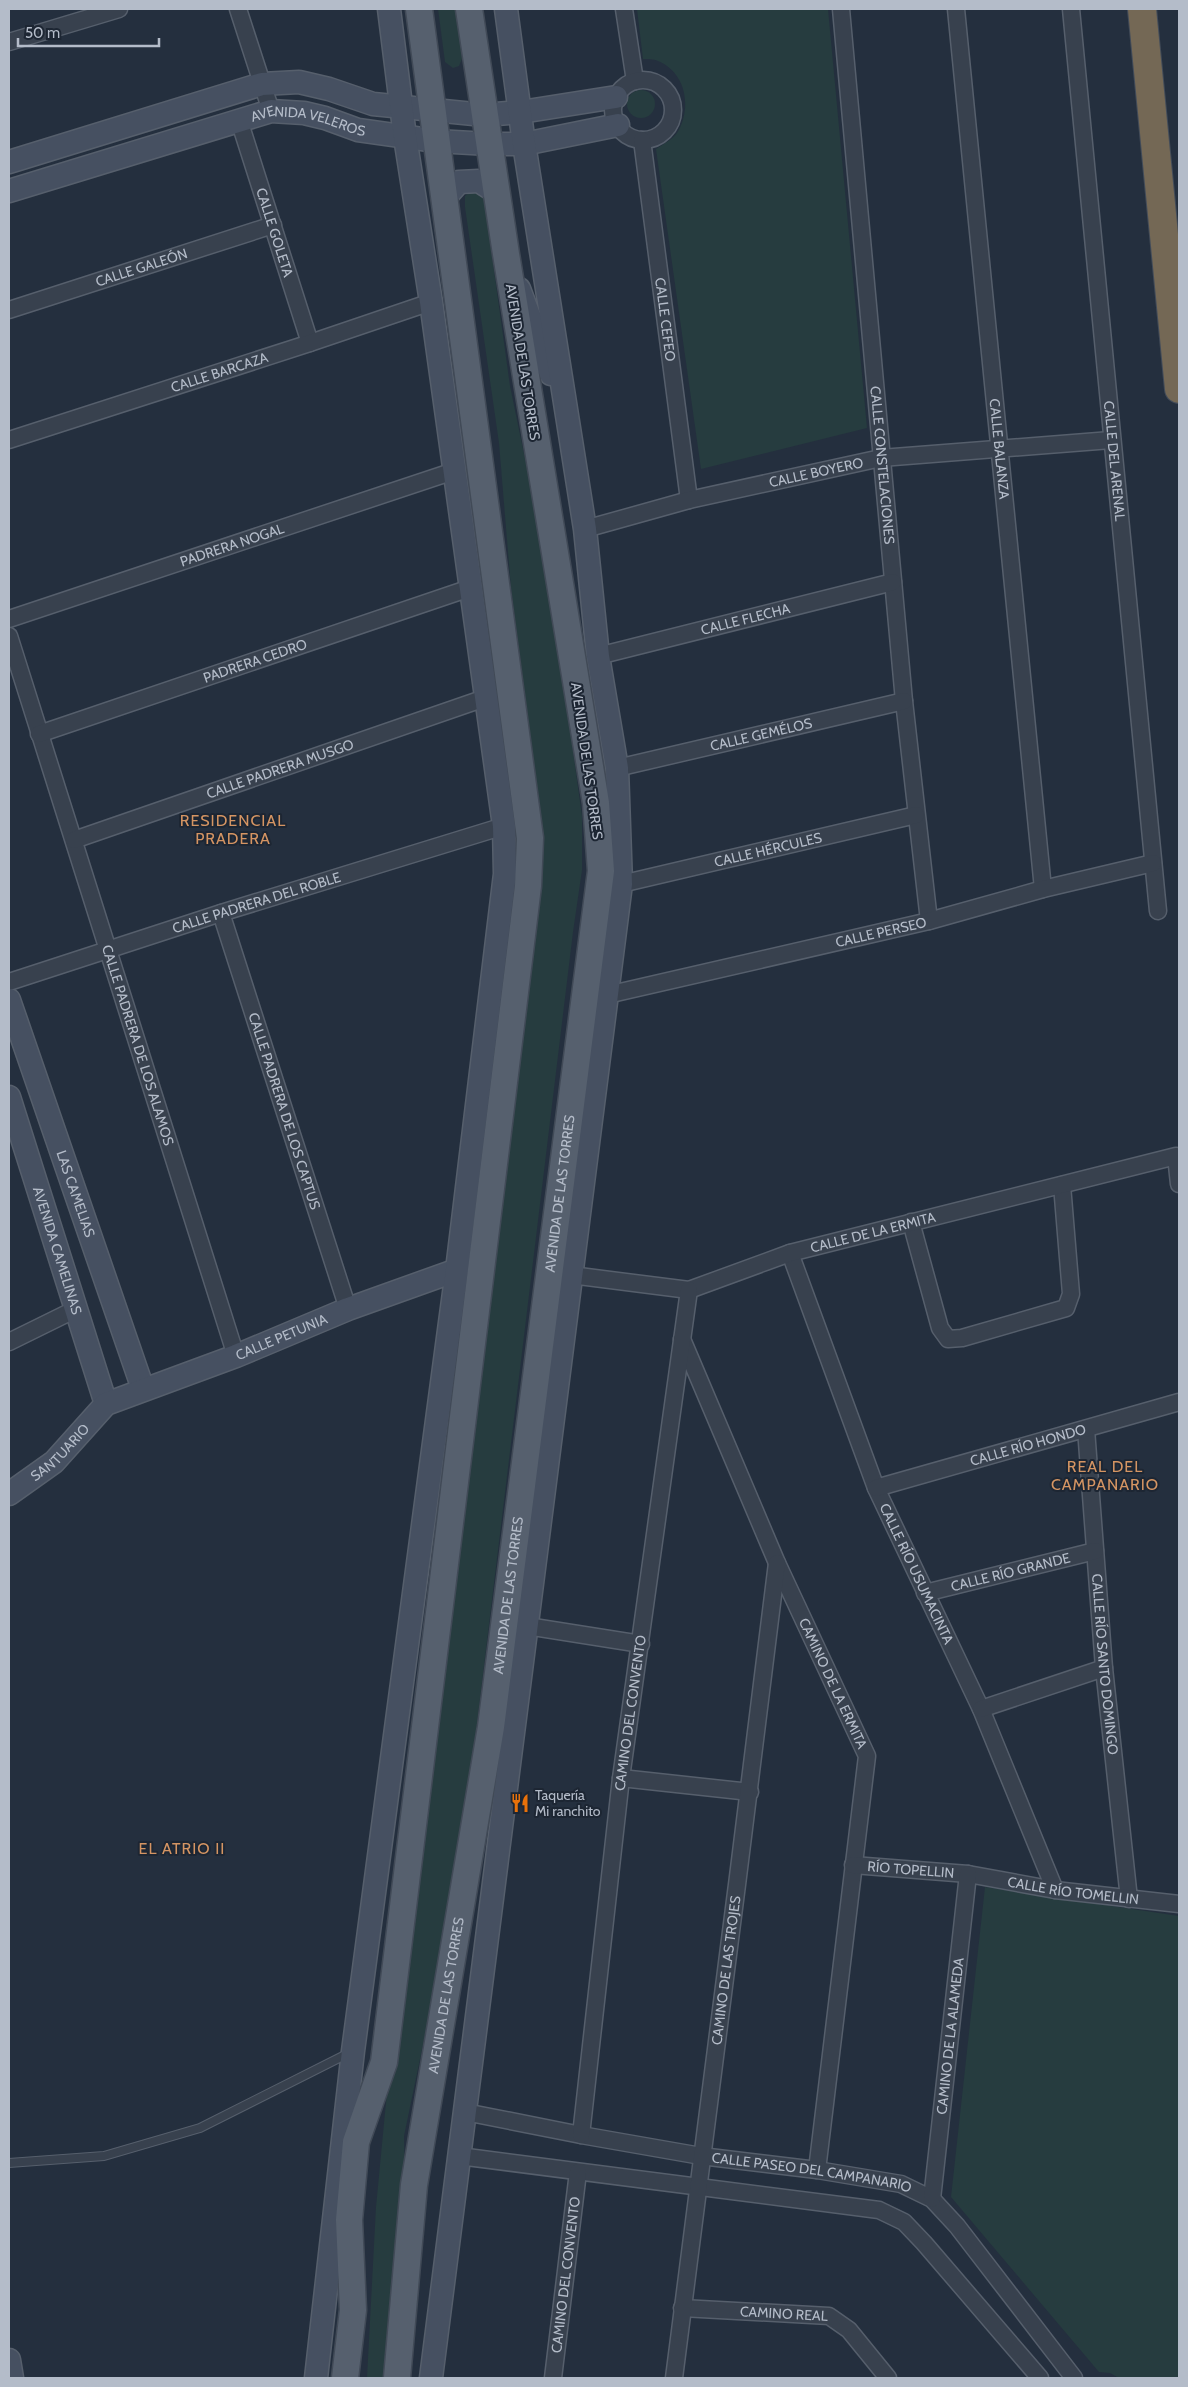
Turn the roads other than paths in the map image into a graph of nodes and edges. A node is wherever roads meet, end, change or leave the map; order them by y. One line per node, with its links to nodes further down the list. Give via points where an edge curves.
1 (119, 9): 12 (street)
2 (238, 9): 14 (street)
3 (389, 9): 16 (street)
4 (419, 9): 17 (main road)
5 (470, 9): 20 (main road, AVENIDA DE LAS TORRES)
6 (506, 9): 19 (street, AVENIDA DE LAS TORRES)
7 (624, 9): 13 (street)
8 (841, 9): 42 (street, CALLE CONSTELACIONES)
9 (956, 9): 41 (street, CALLE BALANZA)
10 (1071, 9): 40 (street, CALLE DEL ARENAL)
11 (1142, 9): 37 (highway)
12 (9, 42)
13 (635, 81): 15 (street); 24 (street, via 649,80 658,84 666,90 674,109 668,128 660,135)
14 (262, 84): 16 (street, AVENIDA VELEROS, via 299,82 365,102); 18 (street); 28 (street, AVENIDA VELEROS)
15 (616, 97): 19 (street, AVENIDA VELEROS); 22 (street, via 613,106)
16 (402, 107): 17 (street, AVENIDA VELEROS); 23 (street)
17 (433, 109): 20 (street, AVENIDA VELEROS); 25 (main road)
18 (271, 112): 21 (street, AVENIDA VELEROS); 23 (street, AVENIDA VELEROS, via 304,113 358,130)
19 (520, 112): 20 (street, AVENIDA VELEROS); 27 (street, AVENIDA DE LAS TORRES)
20 (484, 115): 26 (main road, AVENIDA DE LAS TORRES)
21 (239, 120): 29 (street, AVENIDA VELEROS); 32 (street, CALLE GOLETA)
22 (618, 125): 24 (street, via 632,138); 27 (street, AVENIDA VELEROS)
23 (405, 137): 25 (street, AVENIDA VELEROS); 34 (street)
24 (642, 140): 44 (street, CALLE CEFEO)
25 (436, 141): 26 (street, AVENIDA VELEROS); 31 (main road)
26 (489, 144): 27 (street, AVENIDA VELEROS); 30 (main road, AVENIDA DE LAS TORRES)
27 (524, 144): 38 (street, AVENIDA DE LAS TORRES)
28 (9, 162)
29 (9, 191)
30 (496, 192): 31 (street, via 479,181 459,182); 33 (main road, AVENIDA DE LAS TORRES)
31 (444, 199): 115 (main road, via 530,838 528,886 384,2062 356,2142 348,2220 353,2310)
32 (272, 225): 35 (street, CALLE GALEÓN); 36 (street, CALLE GOLETA)
33 (506, 254): 38 (street); 116 (main road, AVENIDA DE LAS TORRES, via 596,802 601,870 490,1727 414,2185)
34 (431, 302): 36 (street, CALLE BARCAZA); 43 (street)
35 (9, 310)
36 (310, 343): 39 (street, CALLE BARCAZA)
37 (1179, 389)
38 (568, 420): 45 (street, AVENIDA DE LAS TORRES)
39 (9, 440)
40 (1111, 440): 41 (street, CALLE BOYERO); 58 (street, CALLE DEL ARENAL)
41 (1000, 448): 42 (street, CALLE BOYERO); 60 (street, CALLE BALANZA)
42 (881, 458): 44 (street, CALLE BOYERO); 46 (street, CALLE CONSTELACIONES)
43 (454, 471): 47 (street); 48 (street, PADRERA NOGAL)
44 (689, 500): 45 (street, CALLE BOYERO)
45 (585, 529): 50 (street, AVENIDA DE LAS TORRES)
46 (893, 582): 50 (street, CALLE FLECHA); 52 (street, CALLE CONSTELACIONES)
47 (470, 588): 51 (street); 53 (street, PADRERA CEDRO)
48 (9, 619)
49 (9, 636): 53 (street, CALLE PADRERA DE LOS ALAMOS)
50 (598, 656): 54 (street, AVENIDA DE LAS TORRES)
51 (486, 698): 56 (street); 57 (street, CALLE PADRERA MUSGO)
52 (904, 701): 54 (street, CALLE GEMÉLOS); 55 (street, CALLE CONSTELACIONES)
53 (39, 734): 57 (street, CALLE PADRERA DE LOS ALAMOS)
54 (617, 768): 59 (street, AVENIDA DE LAS TORRES)
55 (916, 815): 59 (street, CALLE HÉRCULES); 63 (street, CALLE CONSTELACIONES)
56 (504, 826): 62 (street, CALLE PADRERA DEL ROBLE); 73 (street, via 505,874)
57 (74, 840): 64 (street, CALLE PADRERA DE LOS ALAMOS)
58 (1153, 863): 60 (street, CALLE PERSEO); 61 (street, CALLE DEL ARENAL)
59 (620, 884): 66 (street, AVENIDA DE LAS TORRES)
60 (1043, 890): 63 (street, CALLE PERSEO)
61 (1158, 912)
62 (221, 913): 64 (street, CALLE PADRERA DEL ROBLE); 77 (street, CALLE PADRERA DE LOS CAPTUS)
63 (929, 920): 66 (street, CALLE PERSEO)
64 (108, 949): 65 (street, CALLE PADRERA DEL ROBLE); 80 (street, CALLE PADRERA DE LOS ALAMOS)
65 (9, 982)
66 (607, 995): 74 (street, AVENIDA DE LAS TORRES)
67 (9, 1000): 81 (street, LAS CAMELIAS)
68 (9, 1097): 76 (street, AVENIDA CAMELINAS)
69 (1179, 1184): 70 (street, CALLE DE LA ERMITA, via 1176,1156)
70 (1062, 1185): 71 (street, CALLE DE LA ERMITA); 71 (street, via 1070,1294 1066,1308 962,1338 948,1339 940,1328)
71 (911, 1222): 72 (street, CALLE DE LA ERMITA)
72 (790, 1253): 75 (street, CALLE DE LA ERMITA); 85 (street, CALLE RÍO USUMACINTA)
73 (456, 1270): 77 (street, CALLE PETUNIA); 101 (street)
74 (571, 1275): 75 (street, CALLE DE LA ERMITA); 90 (street, AVENIDA DE LAS TORRES)
75 (689, 1290): 78 (street, CAMINO DEL CONVENTO)
76 (76, 1308): 79 (street); 83 (street, AVENIDA CAMELINAS)
77 (348, 1309): 80 (street, CALLE PETUNIA)
78 (682, 1339): 88 (street, CAMINO DE LA ERMITA); 91 (street, CAMINO DEL CONVENTO)
79 (9, 1342)
80 (236, 1356): 81 (street, CALLE PETUNIA)
81 (144, 1388): 83 (street, CALLE PETUNIA)
82 (1179, 1402): 84 (street, CALLE RÍO HONDO)
83 (106, 1404): 86 (street, SANTUARIO, via 54,1462)
84 (1086, 1429): 85 (street, CALLE RÍO HONDO); 87 (street, CALLE RÍO SANTO DOMINGO)
85 (876, 1488): 89 (street, CALLE RÍO USUMACINTA)
86 (9, 1494)
87 (1095, 1551): 89 (street, CALLE RÍO GRANDE); 92 (street, CALLE RÍO SANTO DOMINGO)
88 (777, 1563): 95 (street, CAMINO DE LAS TROJES); 96 (street, CAMINO DE LA ERMITA, via 867,1756)
89 (925, 1592): 93 (street, CALLE RÍO USUMACINTA)
90 (527, 1626): 91 (street); 102 (street, AVENIDA DE LAS TORRES)
91 (641, 1644): 94 (street, CAMINO DEL CONVENTO)
92 (1104, 1668): 93 (street); 99 (street, CALLE RÍO SANTO DOMINGO)
93 (981, 1708): 98 (street, CALLE RÍO USUMACINTA)
94 (622, 1778): 95 (street); 103 (street, CAMINO DEL CONVENTO)
95 (750, 1792): 105 (street, CAMINO DE LAS TROJES)
96 (853, 1865): 97 (street, RÍO TOPELLIN); 107 (street, CAMINO DE LA ERMITA)
97 (968, 1874): 98 (street, CALLE RÍO TOMELLIN); 110 (street, CAMINO DE LA ALAMEDA)
98 (1055, 1890): 99 (street, CALLE RÍO TOMELLIN)
99 (1129, 1899): 100 (street, CALLE RÍO TOMELLIN)
100 (1179, 1904)
101 (353, 2051): 106 (lane, via 200,2128 104,2156); 114 (street)
102 (465, 2112): 103 (street, CALLE PASEO DEL CAMPANARIO); 104 (street, AVENIDA DE LAS TORRES)
103 (581, 2135): 105 (street, CALLE PASEO DEL CAMPANARIO)
104 (459, 2156): 108 (street, CALLE PASEO DEL CAMPANARIO); 117 (street, AVENIDA DE LAS TORRES)
105 (701, 2156): 107 (street, CALLE PASEO DEL CAMPANARIO); 109 (street, CAMINO DE LAS TROJES)
106 (9, 2163)
107 (817, 2170): 110 (street, CALLE PASEO DEL CAMPANARIO, via 901,2184)
108 (578, 2172): 109 (street, CALLE PASEO DEL CAMPANARIO); 118 (street, CAMINO DEL CONVENTO)
109 (699, 2186): 111 (street, CAMINO DE LAS TROJES); 121 (street, CALLE PASEO DEL CAMPANARIO, via 879,2210 904,2222)
110 (932, 2199): 122 (street, CALLE PASEO DEL CAMPANARIO, via 957,2226)
111 (682, 2308): 119 (street, CAMINO DE LAS TROJES); 120 (street, CAMINO REAL, via 829,2316 849,2330)
112 (9, 2360): 113 (street)
113 (12, 2378)
114 (316, 2378)
115 (345, 2378)
116 (397, 2378)
117 (431, 2378)
118 (553, 2378)
119 (674, 2378)
120 (888, 2378)
121 (1040, 2378)
122 (1074, 2378)

